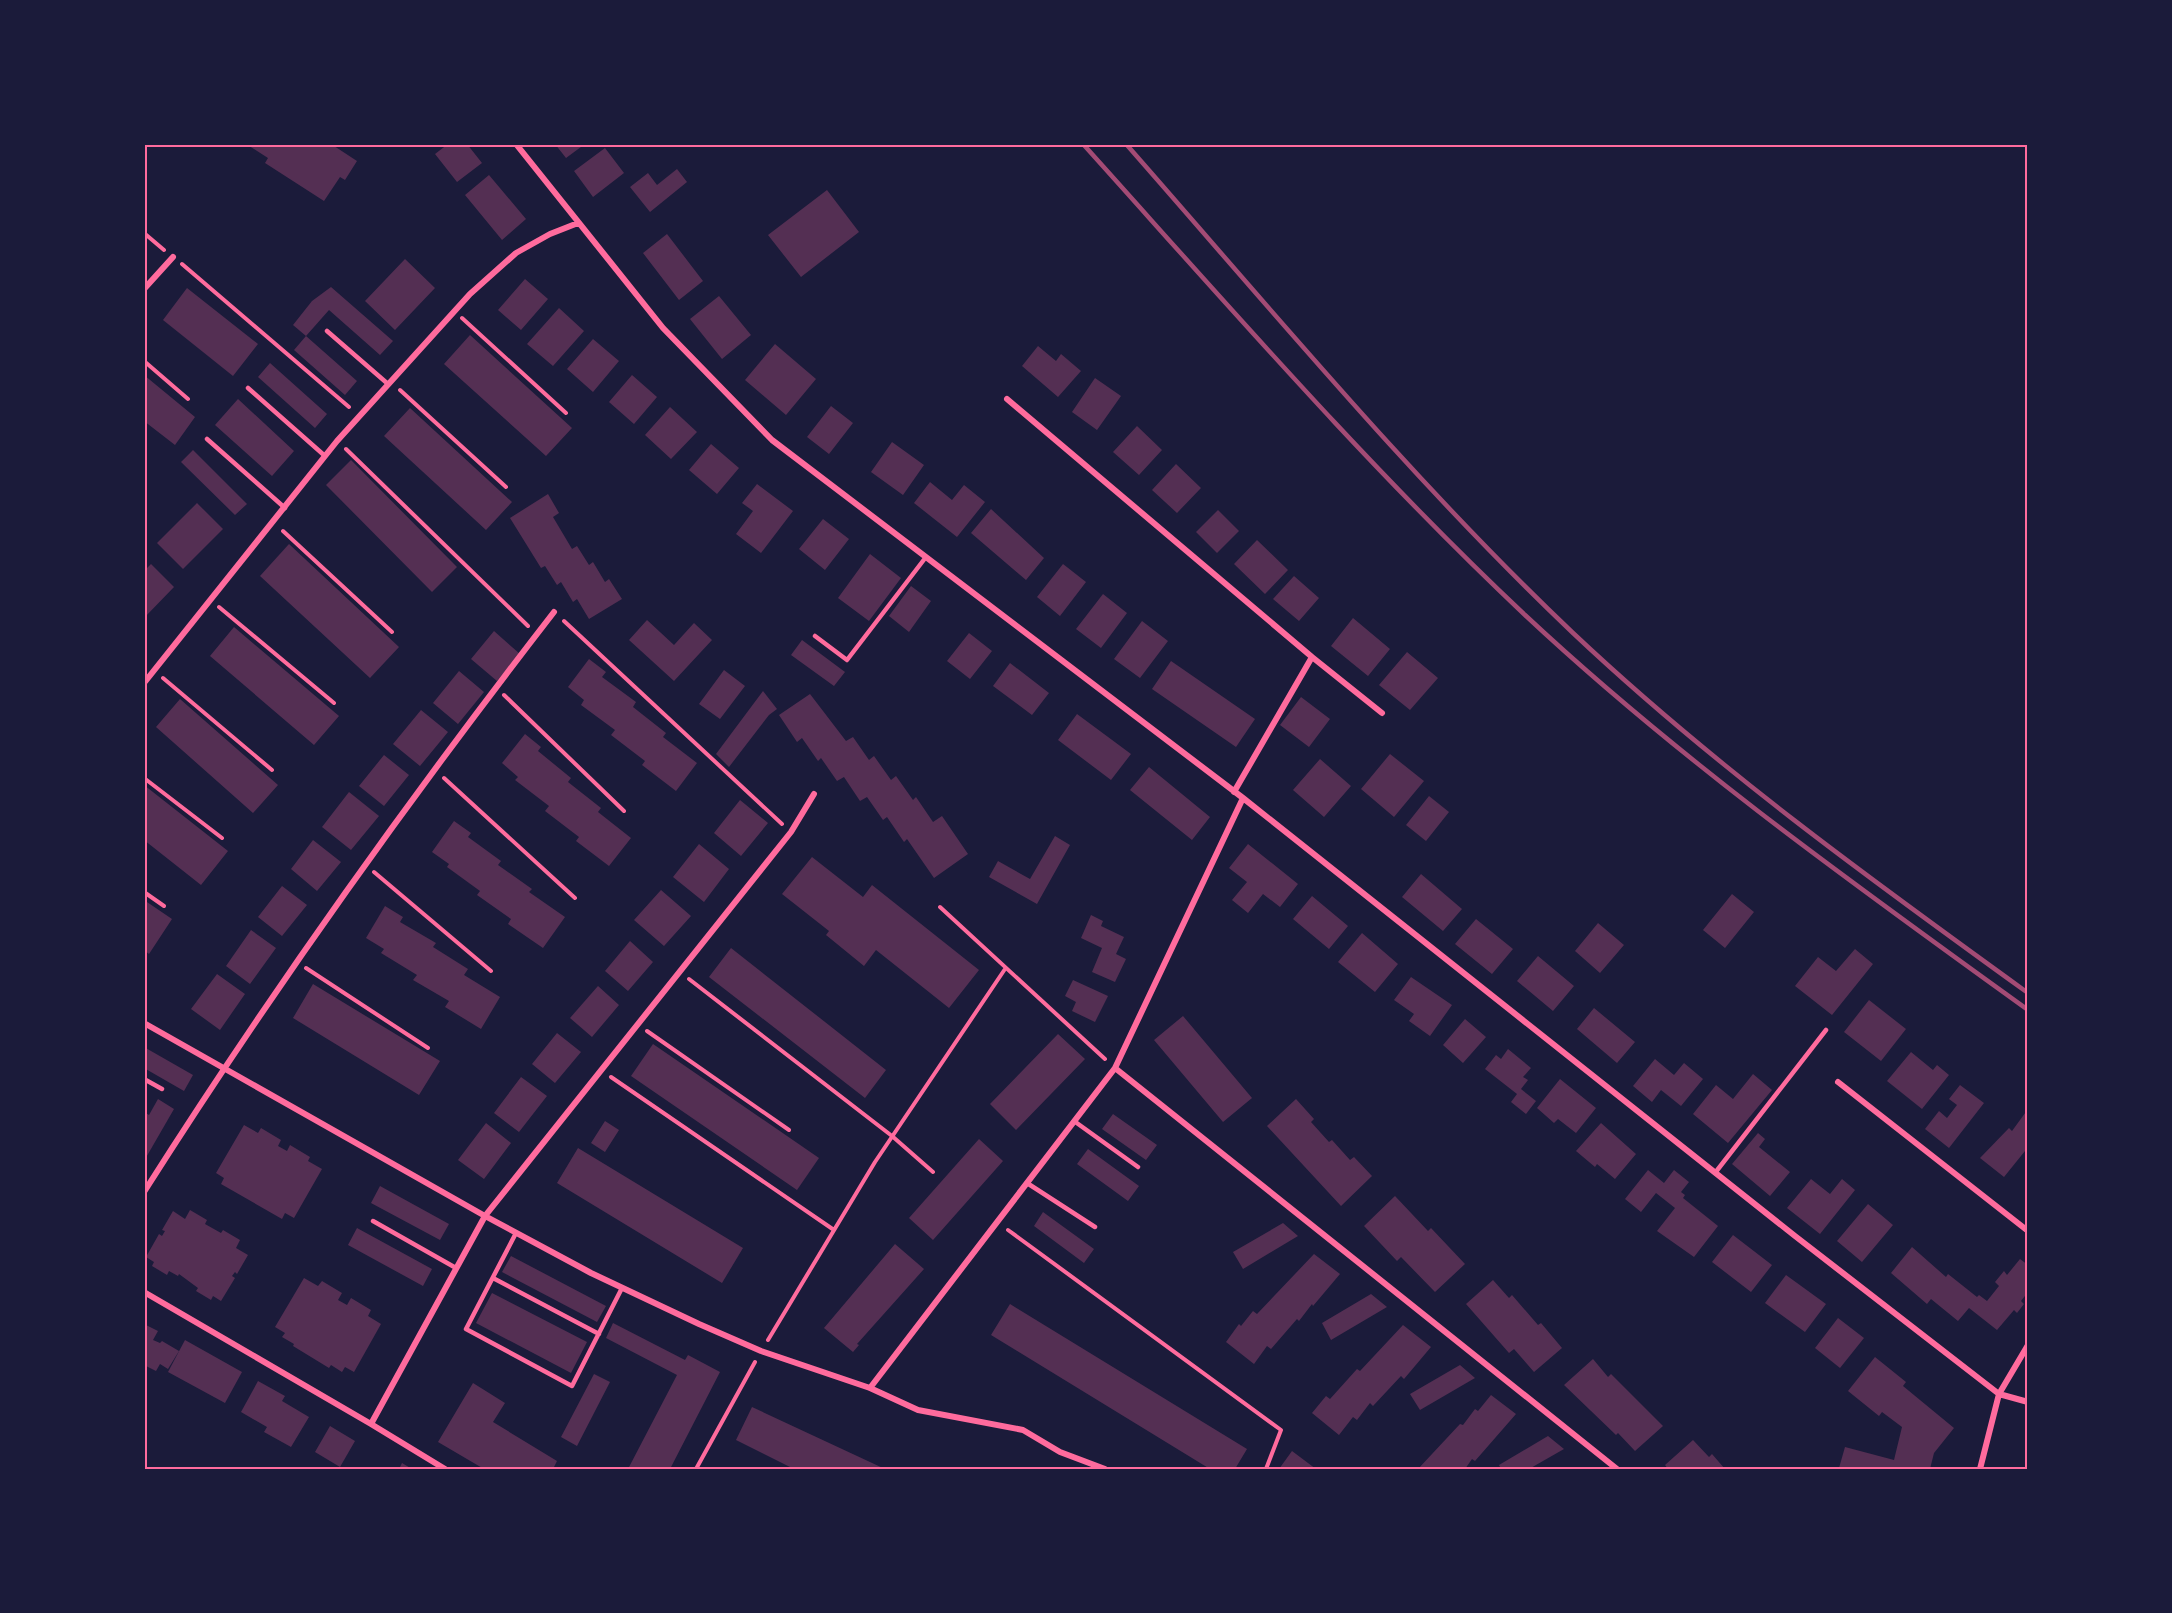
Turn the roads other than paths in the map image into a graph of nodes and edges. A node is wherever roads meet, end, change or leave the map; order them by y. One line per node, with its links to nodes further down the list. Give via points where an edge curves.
1 (516, 144): 2 (street)
2 (578, 223): 6 (street, via 516,253 454,311); 12 (street, via 663,328 772,440)
3 (173, 257): 4 (street)
4 (144, 289)
5 (327, 331): 6 (lane)
6 (389, 383): 10 (street)
7 (248, 388): 10 (lane)
8 (1007, 399): 15 (street)
9 (207, 439): 11 (lane)
10 (325, 456): 11 (street)
11 (285, 508): 16 (street)
12 (926, 557): 14 (lane, via 848,660); 18 (street)
13 (554, 612): 24 (street, via 435,769)
14 (815, 636)
15 (1312, 657): 17 (street); 18 (street)
16 (144, 683)
17 (1382, 713)
18 (1234, 792): 20 (street)
19 (814, 794): 33 (street, via 791,832)
20 (1243, 798): 23 (street); 30 (street)
21 (144, 1023): 24 (street)
22 (1826, 1030): 30 (lane)
23 (1115, 1068): 28 (street); 50 (street)
24 (222, 1069): 32 (street); 33 (street)
25 (144, 1079): 27 (lane)
26 (1838, 1082): 36 (street)
27 (162, 1089)
28 (1074, 1121): 29 (lane); 31 (street)
29 (1138, 1167)
30 (1715, 1173): 45 (street)
31 (1027, 1183): 35 (lane); 44 (street)
32 (144, 1192)
33 (485, 1216): 37 (street); 38 (street)
34 (373, 1221): 38 (lane)
35 (1095, 1227)
36 (2028, 1231)
37 (516, 1233): 39 (lane); 40 (street)
38 (456, 1268): 47 (street)
39 (493, 1278): 42 (lane); 42 (lane, via 466,1329 572,1386)
40 (622, 1288): 42 (lane); 44 (street, via 761,1351)
41 (144, 1292): 47 (street)
42 (599, 1334)
43 (2028, 1345): 45 (street)
44 (870, 1388): 49 (street, via 918,1410 1023,1430 1060,1452)
45 (1999, 1394): 46 (street); 51 (street)
46 (2028, 1402)
47 (371, 1424): 48 (street)
48 (446, 1469)
49 (1105, 1469)
50 (1617, 1469)
51 (1980, 1469)

